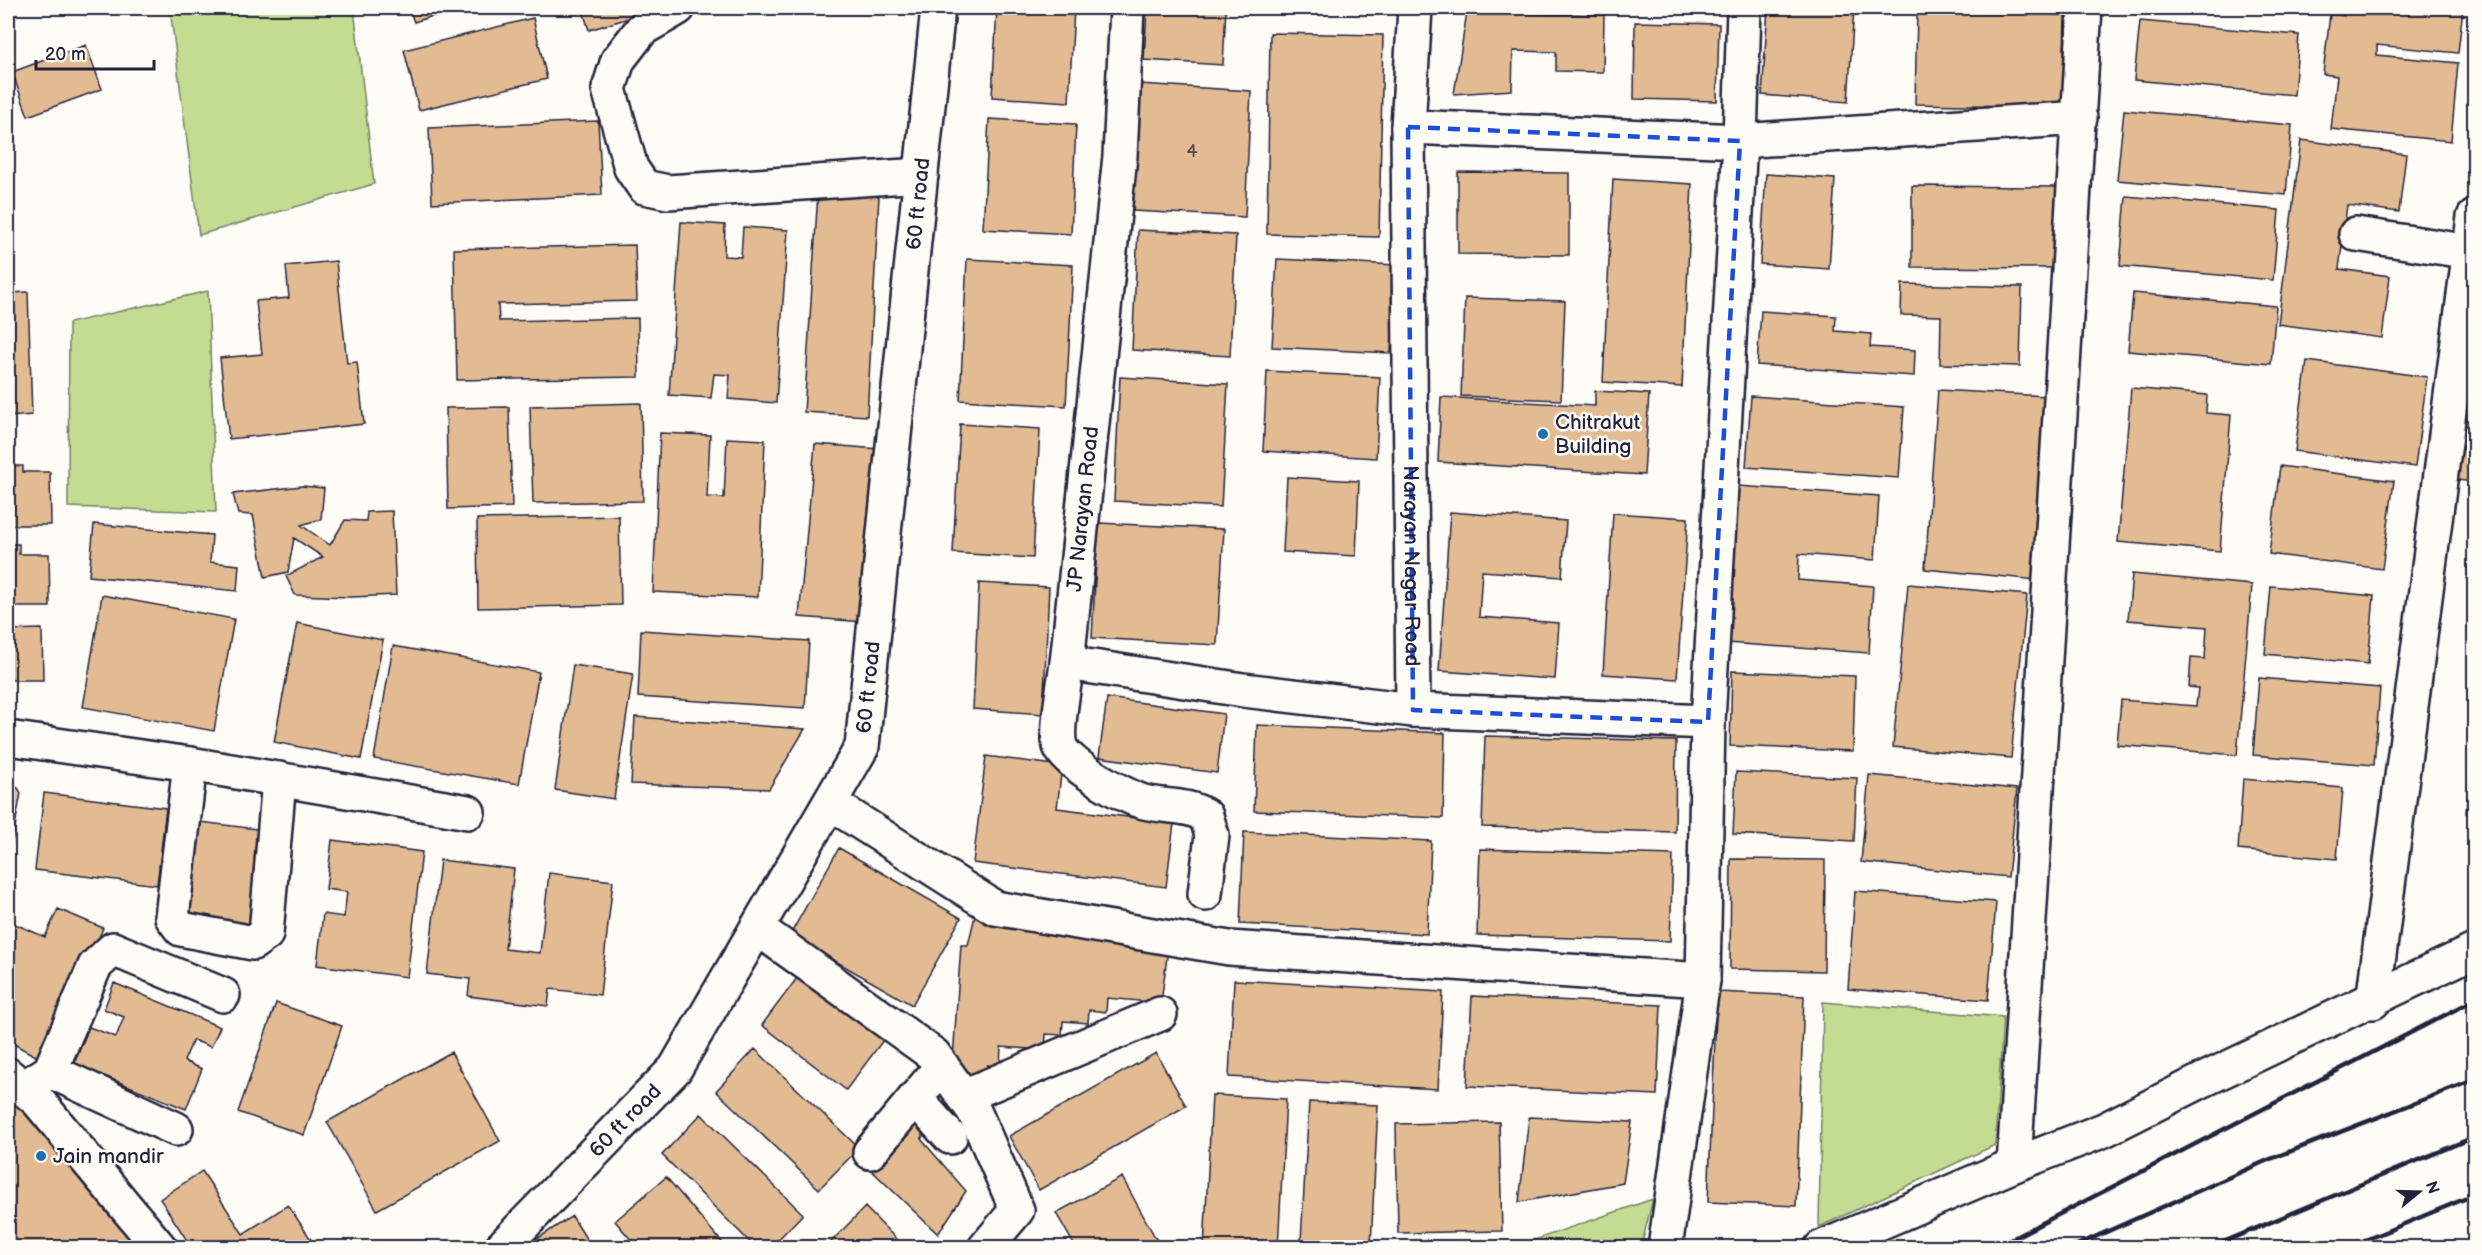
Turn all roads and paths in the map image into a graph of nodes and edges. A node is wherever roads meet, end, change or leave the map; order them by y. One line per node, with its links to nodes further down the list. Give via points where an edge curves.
1 (678, 8): 10 (street, via 642,29 618,60 609,89 631,168 644,187 668,192)
2 (938, 8): 10 (street, 60 ft road)
3 (1127, 8): 14 (street, JP Narayan Road, via 1120,156)
4 (1416, 8): 8 (street, Narayan Nagar Road)
5 (1744, 8): 9 (street)
6 (2085, 8): 7 (street)
7 (2080, 118): 9 (street); 36 (street)
8 (1408, 127): 9 (street); 15 (street, Narayan Nagar Road)
9 (1740, 141): 16 (street)
10 (921, 175): 20 (street, 60 ft road, via 862,747)
11 (2475, 217): 13 (street)
12 (2356, 234): 13 (street)
13 (2470, 252): 27 (street)
14 (1067, 663): 15 (street, via 1243,690); 22 (street, JP Narayan Road, via 1060,747 1098,781 1143,802 1197,810 1206,816 1212,835)
15 (1413, 710): 16 (street)
16 (1708, 722): 25 (street)
17 (8, 738): 18 (street)
18 (190, 764): 19 (street); 19 (street, via 172,917 181,929 253,943 266,934)
19 (279, 779): 21 (street)
20 (830, 803): 23 (street, 60 ft road); 25 (street, via 995,908 1229,948)
21 (468, 812)
22 (1205, 894)
23 (757, 928): 29 (street, via 934,1055); 38 (street, 60 ft road, via 675,1069)
24 (2475, 951): 27 (street)
25 (1703, 980): 40 (street)
26 (223, 995): 30 (street, via 113,949 95,966)
27 (2373, 1002): 36 (street, via 2203,1080 2104,1131)
28 (1160, 1014): 31 (street)
29 (942, 1066): 31 (street); 32 (street)
30 (27, 1078): 33 (street); 37 (street, via 38,1101)
31 (963, 1096): 39 (street, via 974,1111 1017,1210)
32 (915, 1098): 34 (street); 35 (street)
33 (176, 1129)
34 (950, 1137)
35 (870, 1152)
36 (2014, 1165): 41 (street)
37 (160, 1248)
38 (501, 1248)
39 (985, 1248)
40 (1665, 1248)
41 (1821, 1248)

